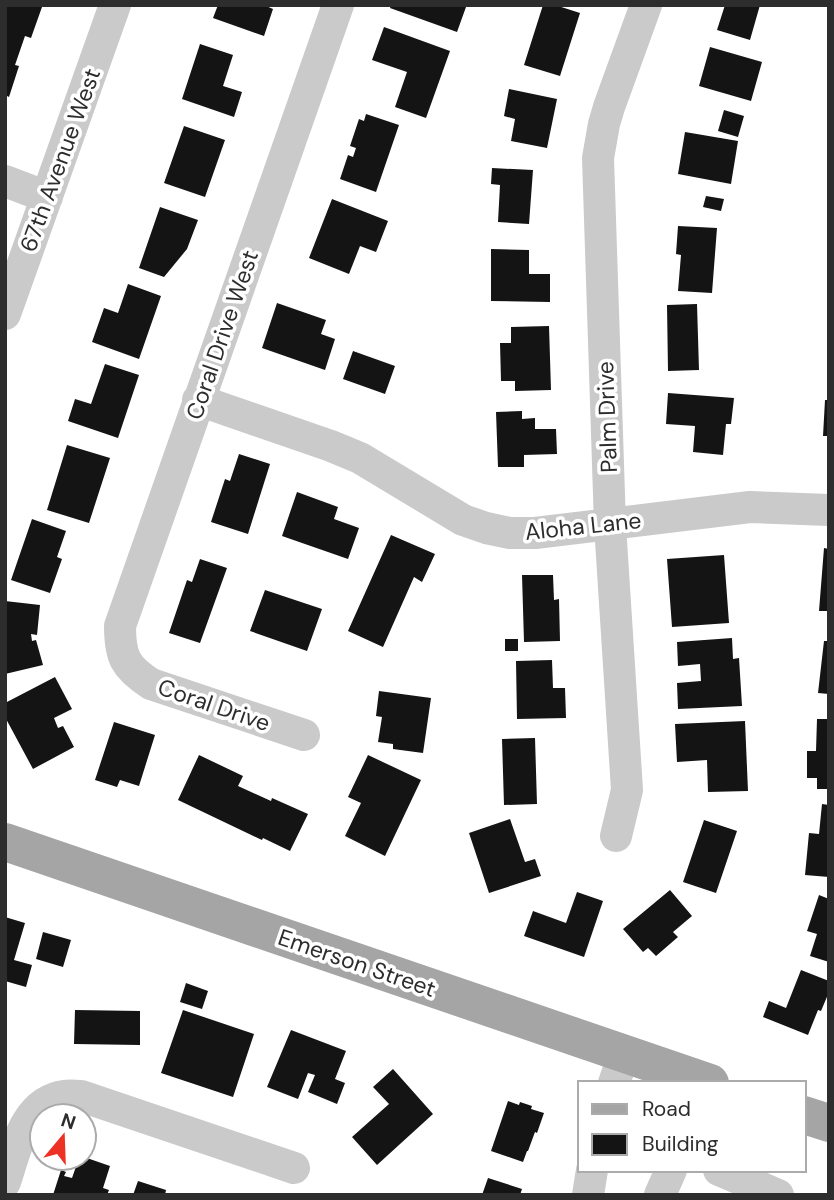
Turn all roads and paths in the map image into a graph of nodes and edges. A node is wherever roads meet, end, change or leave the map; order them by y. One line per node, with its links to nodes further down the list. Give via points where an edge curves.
1 (115, 5): 5 (street, 67th Avenue West)
2 (338, 5): 7 (street, Coral Drive West)
3 (646, 5): 9 (street, Palm Drive, via 608,107 598,158)
4 (5, 181): 5 (street)
5 (47, 197): 6 (street, 67th Avenue West)
6 (5, 314)
7 (198, 400): 9 (street, Aloha Lane, via 360,458 463,520 486,528 535,533); 10 (street, Coral Drive West, via 120,626 120,644)
8 (829, 510): 9 (street, Aloha Lane, via 750,507)
9 (610, 525): 12 (street, Palm Drive, via 627,790)
10 (129, 666): 11 (street, Coral Drive, via 150,684)
11 (304, 735)
12 (616, 836)
13 (5, 842): 14 (main road, Emerson Street)
14 (619, 1068): 15 (main road, Emerson Street)
15 (698, 1081)
16 (806, 1116): 17 (main road)
17 (829, 1123)
18 (294, 1168): 22 (street, via 81,1096 64,1096 34,1112)
19 (592, 1172): 23 (street)
20 (670, 1172): 24 (street)
21 (724, 1172): 25 (street)
22 (5, 1182)
23 (588, 1195)
24 (660, 1195)
25 (778, 1195)

